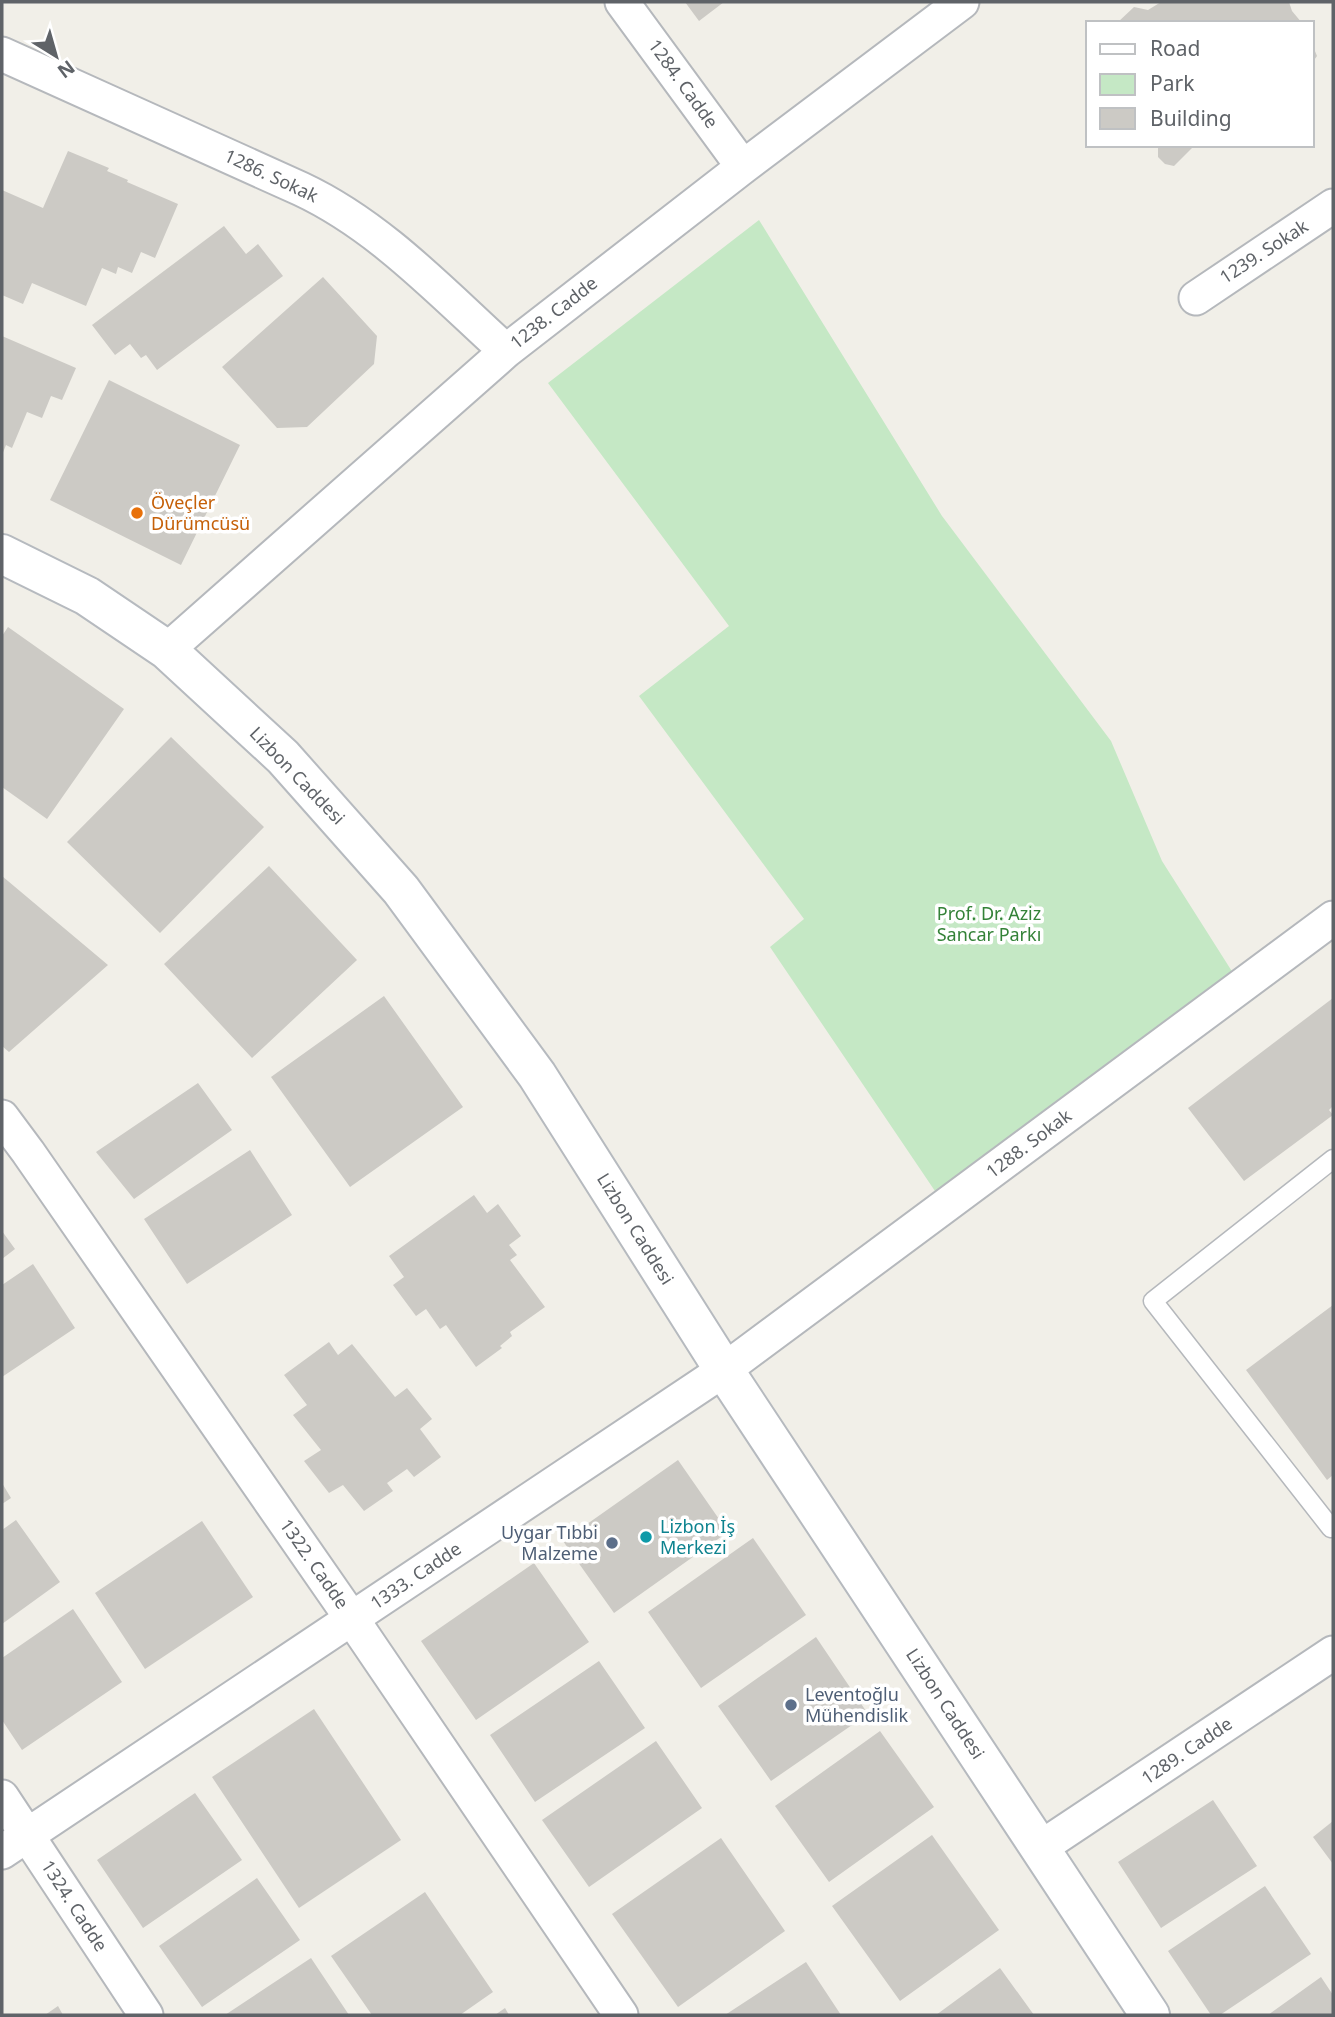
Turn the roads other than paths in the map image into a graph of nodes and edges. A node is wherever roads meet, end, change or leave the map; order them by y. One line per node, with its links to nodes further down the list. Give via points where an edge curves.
1 (622, 2): 4 (street, 1284. Cadde)
2 (962, 2): 4 (street, 1238. Cadde)
3 (2, 54): 7 (street, 1286. Sokak, via 338,208 375,233)
4 (743, 167): 7 (street, 1238. Cadde)
5 (1333, 206): 6 (street, 1239. Sokak)
6 (1196, 298)
7 (506, 351): 9 (street, 1238. Cadde)
8 (2, 554): 9 (main road, Lizbon Caddesi, via 87,596)
9 (167, 650): 13 (main road, Lizbon Caddesi, via 283,757 401,890 537,1075)
10 (1333, 918): 13 (street, 1288. Sokak)
11 (2, 1117): 15 (street, 1322. Cadde)
12 (1333, 1159): 14 (lane, via 1153,1301)
13 (724, 1370): 15 (street, 1333. Cadde); 19 (main road, Lizbon Caddesi)
14 (1333, 1527)
15 (352, 1619): 18 (street, 1333. Cadde); 21 (street, 1322. Cadde)
16 (1333, 1653): 19 (street, 1289. Cadde)
17 (2, 1797): 18 (street, 1324. Cadde)
18 (15, 1843): 20 (street, 1324. Cadde)
19 (1040, 1848): 22 (main road, Lizbon Caddesi)
20 (146, 2015)
21 (621, 2015)
22 (1150, 2015)

